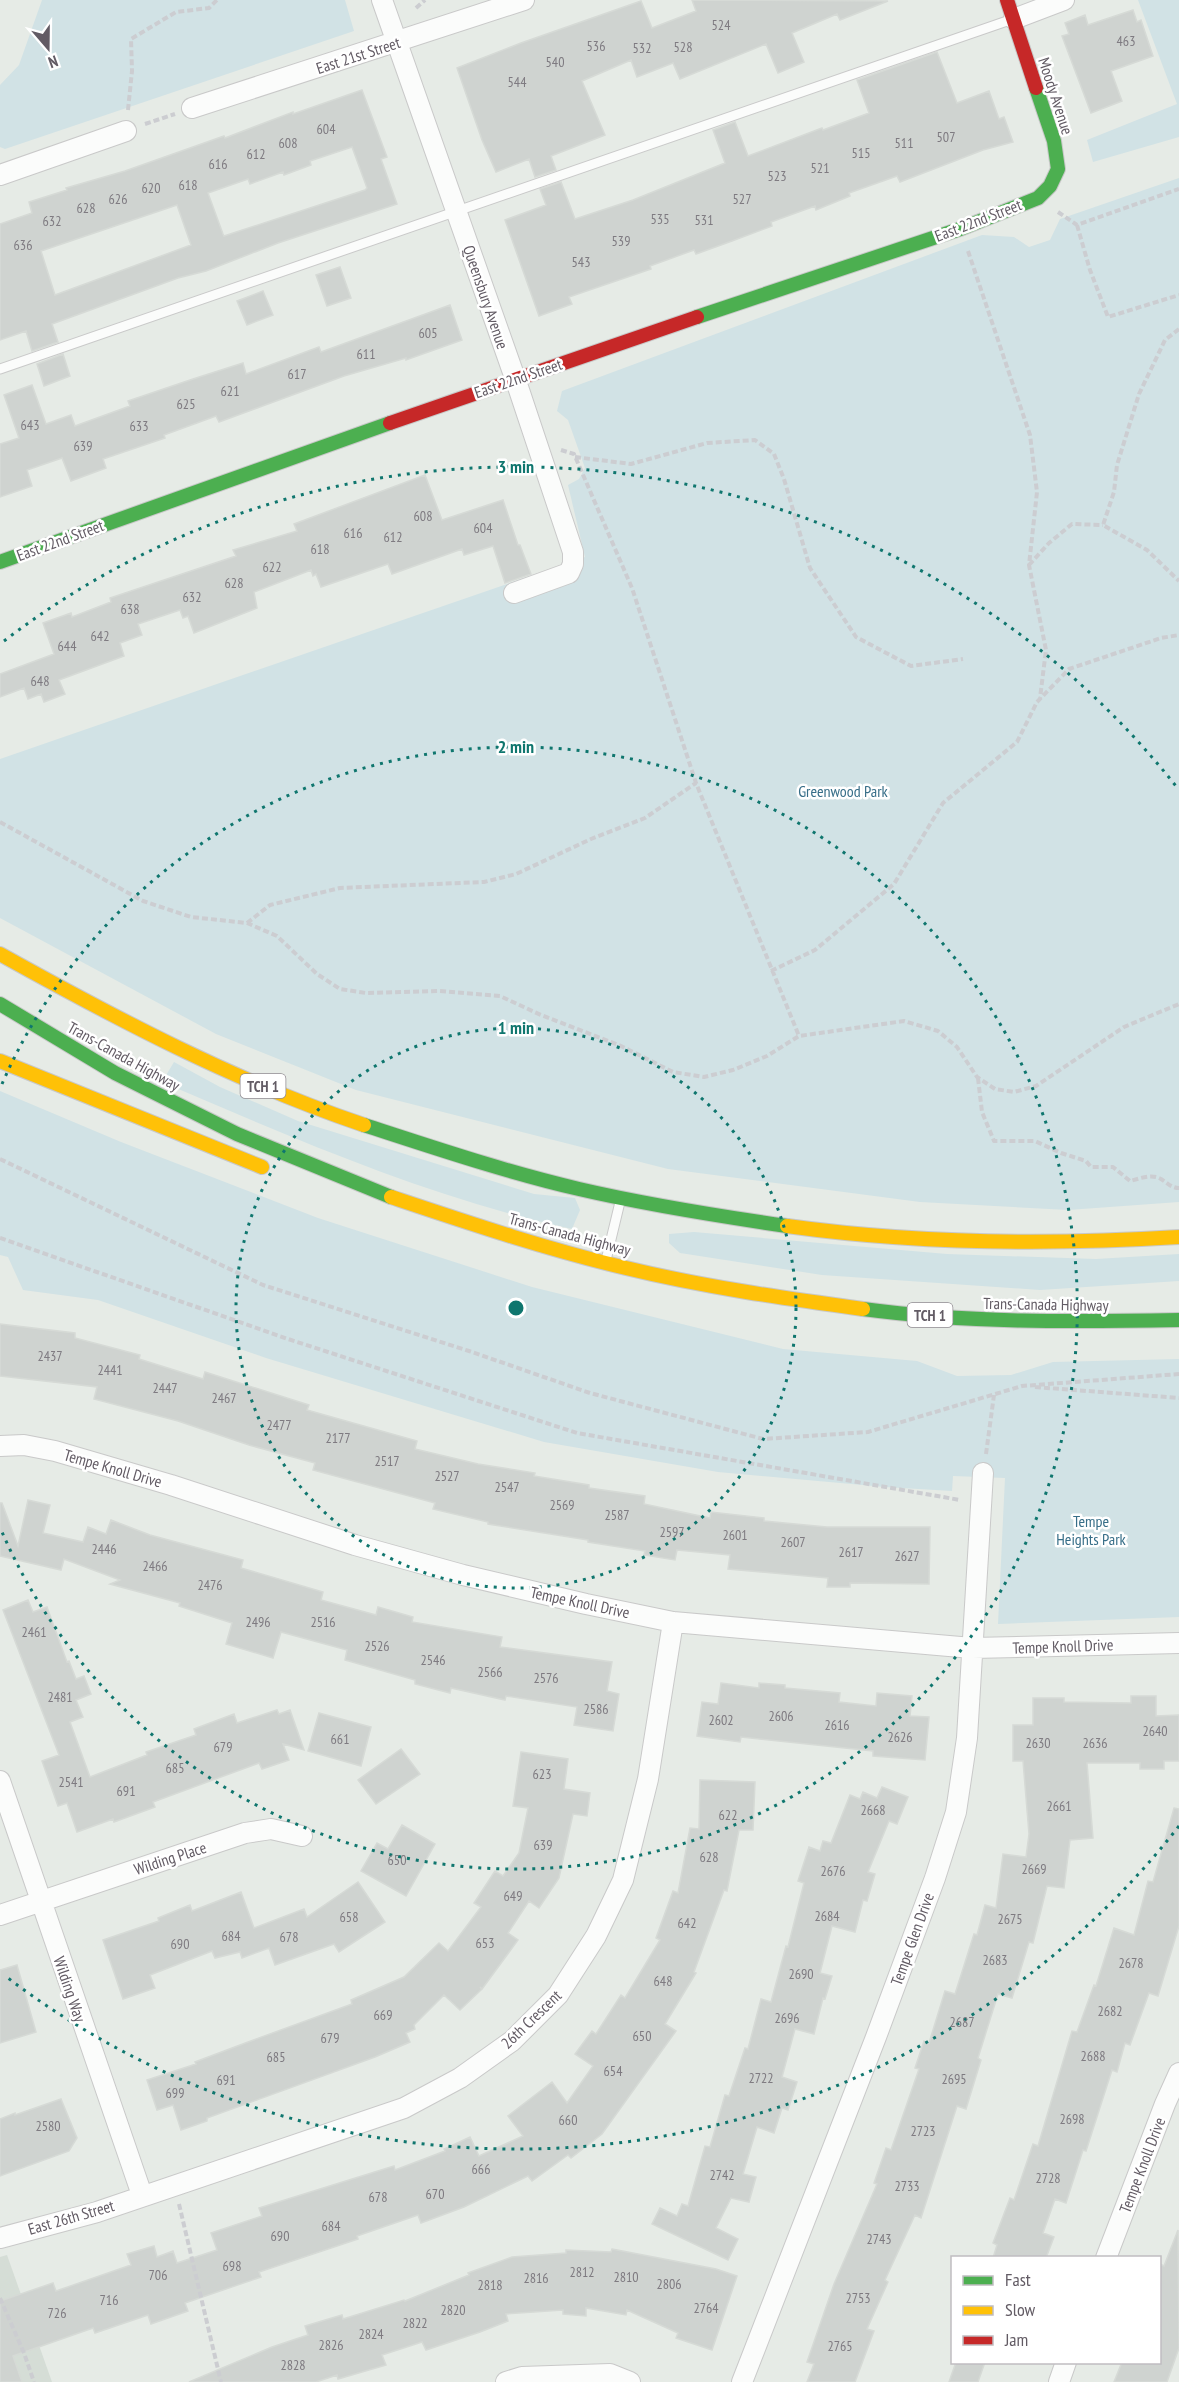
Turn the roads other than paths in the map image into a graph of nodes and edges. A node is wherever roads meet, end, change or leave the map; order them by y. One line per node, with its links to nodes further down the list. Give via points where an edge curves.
1 (382, 0): 6 (street, Queensbury Avenue)
2 (524, 0): 6 (street, East 21st Street)
3 (1007, 0): 5 (main road, Moody Avenue)
4 (1065, 0): 5 (street)
5 (1014, 19): 10 (main road, Moody Avenue, via 1054,141 1058,169 1050,186); 11 (lane)
6 (397, 43): 7 (street, East 21st Street); 11 (street, Queensbury Avenue)
7 (192, 108)
8 (126, 131): 9 (street)
9 (0, 176)
10 (1038, 198): 13 (main road, East 22nd Street, via 960,229)
11 (456, 210): 12 (lane); 13 (street, Queensbury Avenue)
12 (0, 369)
13 (515, 378): 14 (main road, East 22nd Street); 15 (street, Queensbury Avenue, via 570,539 573,564 560,578)
14 (0, 562)
15 (514, 593)
16 (0, 954): 21 (main road, Trans-Canada Highway / TCH 1, via 123,1022 282,1094 458,1156)
17 (0, 1004): 23 (main road, Trans-Canada Highway / TCH 1, via 101,1065 267,1148 440,1215)
18 (0, 1061): 19 (main road)
19 (278, 1172)
20 (341, 1192): 23 (main road)
21 (621, 1198): 22 (main road, Trans-Canada Highway / TCH 1, via 783,1226 948,1240); 24 (lane)
22 (1179, 1238)
23 (529, 1242): 24 (main road, Trans-Canada Highway / TCH 1)
24 (605, 1261): 25 (main road, Trans-Canada Highway / TCH 1, via 771,1296 925,1315 1029,1322)
25 (1179, 1320)
26 (0, 1446): 28 (street, Tempe Knoll Drive, via 24,1445 56,1451 463,1575)
27 (983, 1473): 30 (street, Tempe Glen Drive)
28 (673, 1622): 30 (street, Tempe Knoll Drive); 36 (street, 26th Crescent, via 648,1779 622,1880 596,1936 558,1995 512,2041 460,2078 404,2108)
29 (1179, 1643): 30 (street, Tempe Knoll Drive)
30 (972, 1648): 42 (street, Tempe Glen Drive, via 963,1775 945,1849)
31 (0, 1781): 33 (street, Wilding Way)
32 (302, 1836): 33 (street, Wilding Place, via 271,1829 245,1833)
33 (40, 1902): 34 (street, Wilding Place); 36 (street, Wilding Way)
34 (0, 1915)
35 (1179, 2073): 38 (street, Tempe Knoll Drive)
36 (142, 2195): 37 (street, East 26th Street, via 97,2212)
37 (0, 2238)
38 (1107, 2256)
39 (1065, 2364): 43 (street)
40 (506, 2382): 41 (street, via 522,2377 610,2374)
41 (630, 2382)
42 (742, 2382)
43 (1059, 2382)

